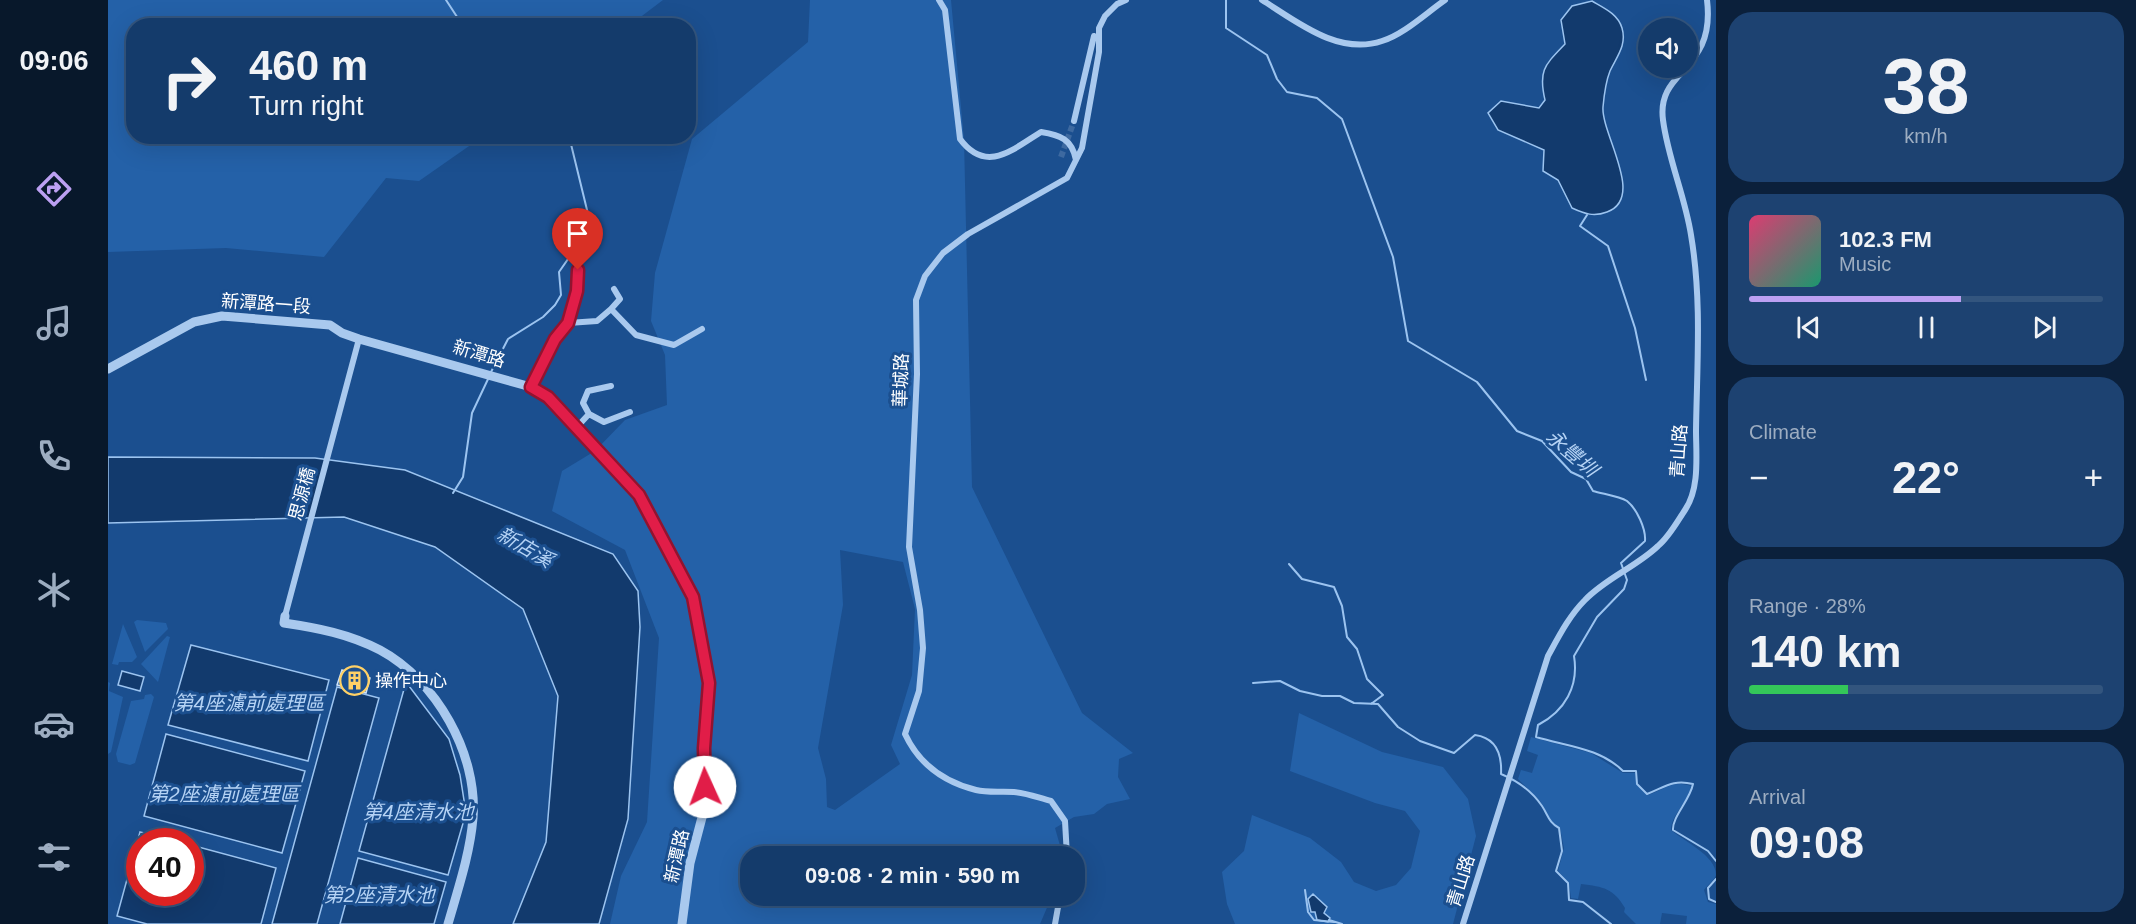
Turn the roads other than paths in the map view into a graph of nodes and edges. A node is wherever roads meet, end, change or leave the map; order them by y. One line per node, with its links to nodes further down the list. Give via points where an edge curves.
1 (939, 0): 8 (street, via 945,10 960,139 968,150 980,158 991,158 1041,132 1067,140 1074,148)
2 (1126, 0): 8 (street, via 1105,16 1099,28 1099,52 1082,148)
3 (1262, 0): 4 (street, via 1323,36 1365,43 1382,41 1403,30)
4 (1444, 0)
5 (1707, 0): 27 (street, 青山路, via 1710,34 1691,68 1670,87 1663,119 1691,231 1698,285 1696,470 1688,506 1660,545 1586,599 1567,621 1548,656)
6 (1094, 36): 7 (street)
7 (1074, 121)
8 (1076, 161): 22 (street, 華城路, via 1067,178 1052,189 987,223 943,253 925,276 916,300 917,374 909,547 923,648 919,691 905,734 915,754 952,781 978,791 1017,792 1051,801 1065,821)
9 (578, 270): 12 (street)
10 (614, 289): 11 (street, via 620,298)
11 (611, 309): 12 (street, via 597,321); 13 (street, via 636,335 674,345)
12 (568, 323): 17 (street, via 555,339)
13 (702, 329)
14 (359, 339): 15 (street, 新潭路一段, via 330,325 222,316 194,322); 17 (street, 新潭路); 21 (street, 思源橋)
15 (108, 369)
16 (611, 386): 19 (street, via 588,391 583,403)
17 (531, 387): 20 (street, 新潭路, via 548,397)
18 (630, 412): 19 (street, via 604,422)
19 (588, 414): 20 (street)
20 (576, 428): 25 (street, 新潭路, via 639,495 693,597 699,621 709,683 705,807 690,863)
21 (285, 616): 24 (street, via 284,622 332,631 383,651 419,681 441,707 456,734 468,770 473,815 469,849)
22 (1066, 846)
23 (1058, 906): 26 (street)
24 (448, 924)
25 (682, 924)
26 (1055, 924)
27 (1463, 924)

